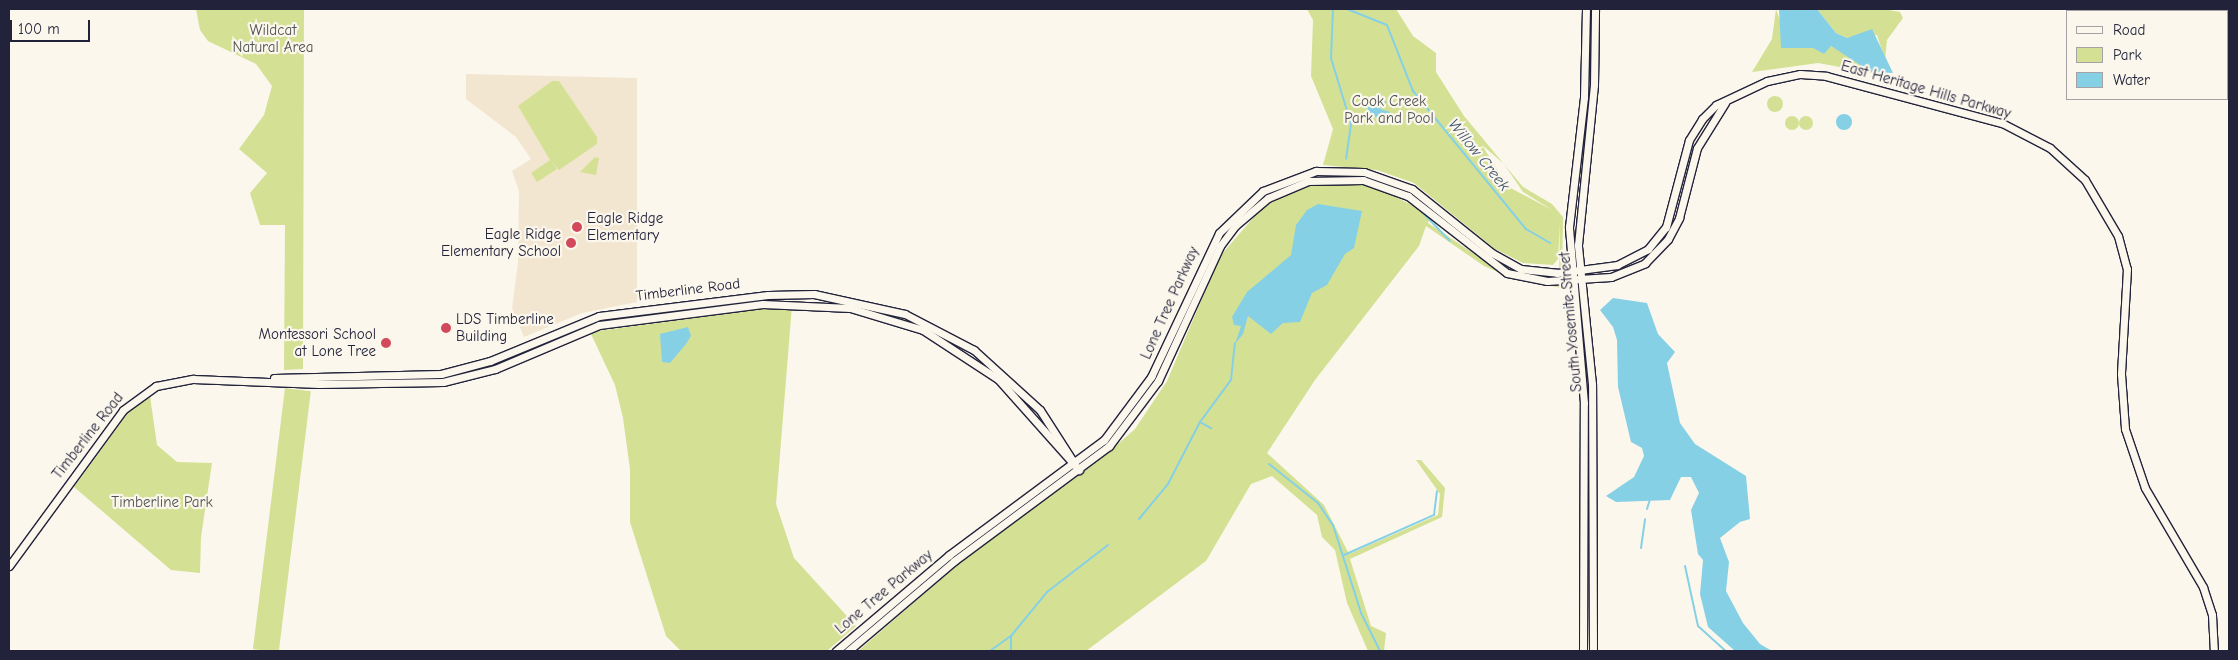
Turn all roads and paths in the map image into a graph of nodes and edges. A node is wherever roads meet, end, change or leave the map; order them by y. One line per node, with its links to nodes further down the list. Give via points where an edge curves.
1 (1586, 9): 8 (street, South Yosemite Street, via 1584,97 1570,200)
2 (1596, 9): 7 (street, South Yosemite Street, via 1594,85 1580,201)
3 (1725, 103): 4 (street, East Heritage Hills Parkway); 4 (street, East Heritage Hills Parkway, via 1716,105); 19 (street, East Heritage Hills Parkway, via 1767,81 1800,74 1826,76 2002,123 2050,148 2085,180 2118,236 2128,290 2121,374 2125,429 2145,488 2203,587 2212,614)
4 (1708, 121): 5 (street, East Heritage Hills Parkway); 5 (street, East Heritage Hills Parkway)
5 (1698, 138): 6 (street, East Heritage Hills Parkway); 6 (street); 10 (street, East Heritage Hills Parkway, via 1679,218 1658,253 1629,271)
6 (1688, 145): 7 (street, East Heritage Hills Parkway, via 1672,215 1659,238 1625,263)
7 (1578, 271): 8 (street, Lone Tree Parkway); 10 (street, South Yosemite Street)
8 (1569, 272): 9 (street, South Yosemite Street); 11 (street, Lone Tree Parkway, via 1534,272 1511,264 1426,198 1380,175 1333,170 1290,178 1252,200 1219,233 1139,397 1104,440)
9 (1570, 280): 10 (street, Lone Tree Parkway); 11 (street, Lone Tree Parkway, via 1533,280 1507,273 1420,205 1380,183 1334,178 1293,185 1256,206 1226,238 1146,402 1109,446); 13 (street, South Yosemite Street, via 1584,396)
10 (1579, 280): 14 (street, South Yosemite Street, via 1592,384)
11 (1076, 467): 12 (street, Timberline Road, via 1034,403 974,350 906,314 814,294 768,295 599,316 490,361 441,374 167,382 134,399); 15 (street, Lone Tree Parkway, via 949,555); 16 (street, Lone Tree Parkway, via 954,561)
12 (9, 566)
13 (1584, 594): 14 (street); 17 (street, South Yosemite Street)
14 (1593, 603): 18 (street, South Yosemite Street)
15 (836, 651)
16 (848, 651)
17 (1583, 651)
18 (1593, 651)
19 (2214, 651)

